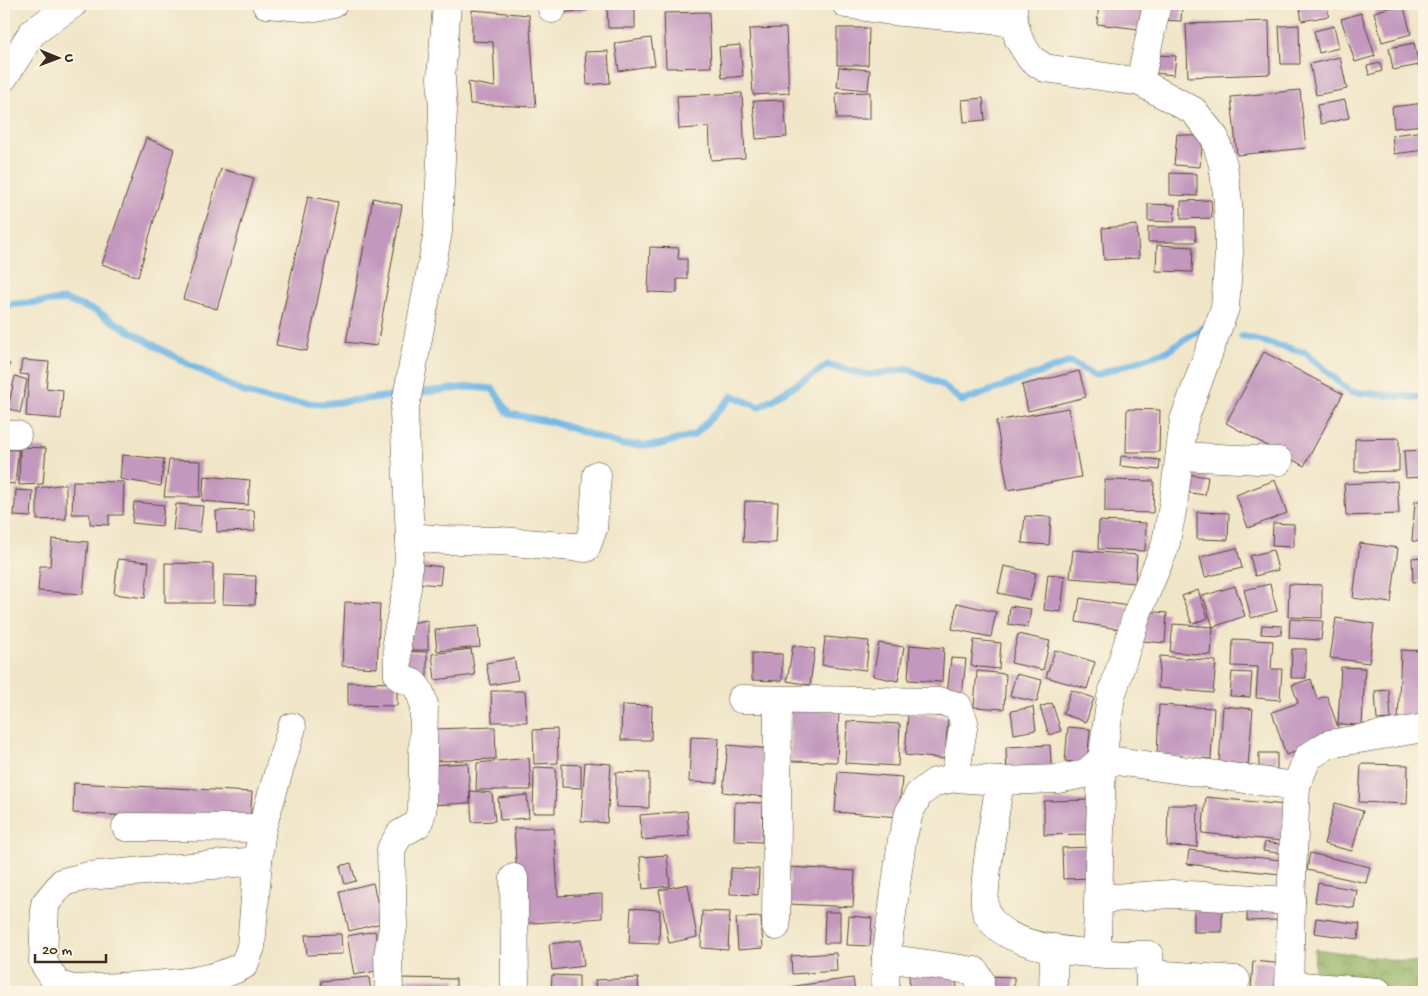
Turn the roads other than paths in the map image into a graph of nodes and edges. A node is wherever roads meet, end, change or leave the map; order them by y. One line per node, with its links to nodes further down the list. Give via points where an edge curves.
1 (73, 4): 8 (street, via 32,33)
2 (266, 4): 3 (street, via 315,8)
3 (333, 4)
4 (447, 4): 13 (street, via 441,78 439,223 404,413)
5 (846, 4): 7 (street, via 892,11)
6 (1157, 4): 9 (street)
7 (1014, 13): 9 (street, via 1019,40 1030,60 1045,68)
8 (4, 77)
9 (1140, 82): 10 (street, via 1194,112 1215,138 1228,202 1225,308 1184,420)
10 (1180, 456): 11 (street); 18 (street, via 1165,547 1138,611 1111,697)
11 (1278, 461)
12 (597, 475): 13 (street, via 593,529 586,548)
13 (410, 537): 36 (street, via 407,588 397,636 397,672 422,695 424,705 422,812 418,824 400,834 391,849 393,927 388,955)
14 (742, 699): 15 (street)
15 (778, 700): 19 (street, via 943,702 958,706 964,722); 28 (street)
16 (292, 727): 23 (street)
17 (1424, 728): 21 (street, via 1329,744 1308,757)
18 (1102, 759): 20 (street, via 1085,774 1058,779); 21 (street); 26 (street)
19 (955, 778): 20 (street); 31 (street, via 935,782 927,788 909,813 902,840)
20 (1000, 781): 30 (street, via 985,889 986,911 1001,931 1029,944)
21 (1296, 786): 27 (street)
22 (126, 827): 23 (street)
23 (262, 828): 24 (street)
24 (258, 860): 35 (street, via 251,947 244,965 229,974); 35 (street, via 88,876 63,882 45,904 43,962 57,984 73,989)
25 (514, 878): 37 (street)
26 (1099, 899): 27 (street, via 1172,894); 29 (street)
27 (1290, 901): 34 (street)
28 (776, 926)
29 (1097, 938)
30 (1054, 948): 33 (street, via 1101,955 1149,955); 40 (street)
31 (886, 958): 38 (street); 39 (street, via 975,971 980,980)
32 (1236, 980): 33 (street)
33 (1150, 983)
34 (1289, 989): 41 (street)
35 (120, 990)
36 (389, 992)
37 (515, 992)
38 (885, 992)
39 (980, 992)
40 (1053, 992)
41 (1378, 992)

